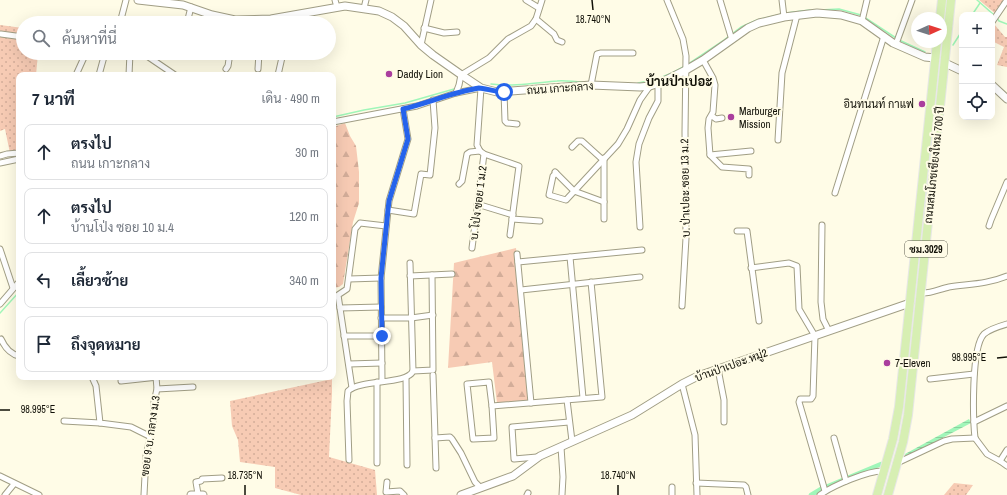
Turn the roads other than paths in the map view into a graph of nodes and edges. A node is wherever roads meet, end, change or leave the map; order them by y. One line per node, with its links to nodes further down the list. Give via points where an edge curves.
1 (126, 0): 22 (street)
2 (138, 0): 16 (street, ถนน เกาะกลาง)
3 (366, 0): 17 (street)
4 (431, 0): 29 (street)
5 (526, 0): 18 (street)
6 (542, 0): 18 (street)
7 (667, 0): 50 (street, บ. ป่าเปอะ ซอย 13 ม.2, via 683,39)
8 (720, 0): 34 (street)
9 (782, 0): 20 (street)
10 (867, 0): 26 (street)
11 (912, 0): 36 (street)
12 (942, 0): 19 (main road)
13 (951, 0): 49 (main road, ถนนสมโภชเชียงใหม่ 700 ปี / ชม.3029)
14 (1007, 0): 27 (street)
15 (336, 3): 17 (street, ถนน เกาะกลาง); 25 (street, ถนน เกาะกลาง)
16 (191, 7): 23 (street); 24 (street, ถนน เกาะกลาง)
17 (364, 8): 37 (street, ถนน เกาะกลาง, via 392,17)
18 (539, 8): 28 (street)
19 (941, 12)
20 (784, 14): 21 (street, ถนน เกาะกลาง); 34 (street, ถนน เกาะกลาง)
21 (797, 15): 26 (street, ถนน เกาะกลาง, via 817,13); 74 (street, via 782,73)
22 (122, 16)
23 (189, 16)
24 (216, 16)
25 (299, 16)
26 (863, 18): 33 (street, ถนน เกาะกลาง)
27 (995, 18)
28 (536, 20): 35 (street); 59 (street, via 531,26 508,39 493,56)
29 (424, 28): 30 (street, via 444,33); 37 (street)
30 (457, 32)
31 (1, 34): 32 (street)
32 (16, 36)
33 (884, 36): 36 (street, ถนน เกาะกลาง); 88 (street)
34 (731, 37): 48 (street, ถนน เกาะกลาง)
35 (562, 42)
36 (896, 44): 40 (street, ถนน เกาะกลาง, via 925,57)
37 (421, 45): 59 (street, ถนน เกาะกลาง)
38 (936, 48): 40 (main road, ถนนสมโภชเชียงใหม่ 700 ปี / ชม.3029)
39 (633, 53): 60 (street, via 597,54)
40 (935, 58): 122 (main road, ถนนสมโภชเชียงใหม่ 700 ปี / ชม.3029)
41 (83, 60): 54 (street)
42 (103, 60): 55 (street)
43 (130, 60): 56 (street)
44 (153, 60): 57 (street)
45 (229, 60): 53 (street)
46 (259, 60): 52 (street)
47 (281, 60): 58 (street)
48 (703, 60): 50 (street, ถนน เกาะกลาง); 70 (street, via 713,78)
49 (944, 63): 51 (street); 121 (main road, ถนนสมโภชเชียงใหม่ 700 ปี / ชม.3029)
50 (686, 67): 61 (street, ถนน เกาะกลาง); 124 (street, บ. ป่าเปอะ ซอย 13 ม.2, via 686,238)
51 (959, 68)
52 (258, 69)
53 (226, 70)
54 (77, 72)
55 (100, 72)
56 (129, 72)
57 (171, 72)
58 (279, 72)
59 (461, 75): 63 (street, ถนน เกาะกลาง); 66 (street)
60 (592, 83): 62 (street, ถนน เกาะกลาง); 65 (street, ถนน เกาะกลาง)
61 (658, 84): 62 (street, ถนน เกาะกลาง); 98 (street, via 658,101 638,144 636,162)
62 (650, 86): 82 (street, via 618,144)
63 (481, 88): 65 (street, ถนน เกาะกลาง); 66 (street); 78 (street, บ. โป่ง ซอย 1 ม.2, via 477,146)
64 (995, 88): 67 (street)
65 (504, 92): 73 (street, via 505,121)
66 (456, 93): 68 (street)
67 (1007, 98)
68 (433, 100): 69 (street); 91 (street, via 435,128 430,175 421,174 414,214)
69 (403, 109): 72 (street); 91 (street, via 408,139)
70 (712, 116): 71 (street, via 716,119); 79 (street, via 708,128)
71 (722, 118)
72 (336, 121)
73 (517, 124)
74 (778, 140)
75 (572, 147): 82 (street, via 578,141 582,141)
76 (751, 151): 79 (street)
77 (16, 153): 80 (street)
78 (482, 153): 86 (street, via 467,154 462,181); 90 (street, บ. โป่ง ซอย 1 ม.2); 92 (street, via 519,166)
79 (710, 155): 84 (street, via 722,167 749,169)
80 (0, 156)
81 (16, 159): 83 (street)
82 (604, 159): 87 (street); 89 (street)
83 (0, 163)
84 (749, 175)
85 (1007, 182): 97 (street)
86 (459, 184)
87 (574, 191): 87 (street, via 566,200 549,195 555,172); 89 (street)
88 (835, 193)
89 (604, 202): 93 (street)
90 (477, 204): 92 (street); 101 (street, บ. โป่ง ซอย 1 ม.2)
91 (388, 210): 96 (street)
92 (512, 217): 94 (street); 100 (street)
93 (604, 218)
94 (540, 221)
95 (822, 225): 132 (street, via 821,302 823,319)
96 (386, 226): 114 (street); 115 (street, via 360,223 355,228)
97 (989, 226)
98 (640, 227)
99 (737, 231): 108 (street, via 747,231)
100 (510, 235)
101 (472, 248)
102 (0, 249): 119 (street)
103 (642, 250): 105 (street)
104 (518, 254): 106 (street)
105 (570, 257): 106 (street); 117 (street)
106 (518, 262): 120 (street)
107 (410, 263): 111 (street)
108 (751, 268): 130 (street); 135 (street, via 789,263 797,266 799,309)
109 (452, 274): 110 (street)
110 (432, 275): 111 (street); 127 (street)
111 (410, 276): 129 (street)
112 (1007, 276): 121 (street, via 998,280)
113 (640, 277): 116 (street)
114 (381, 278): 115 (street); 125 (street)
115 (349, 279): 126 (street, via 347,289 338,295)
116 (592, 282): 117 (street); 156 (street, via 602,397)
117 (573, 284): 120 (street); 156 (street)
118 (16, 286): 119 (street)
119 (14, 288): 123 (street)
120 (521, 290): 158 (street)
121 (922, 293): 177 (main road, ถนนสมโภชเชียงใหม่ 700 ปี / ชม.3029, via 908,415)
122 (910, 303): 132 (street, บ้านป่าเปอะ หมู่2); 181 (main road, ถนนสมโภชเชียงใหม่ 700 ปี / ชม.3029, via 899,407)
123 (0, 304)
124 (682, 306)
125 (381, 307): 126 (street); 128 (street)
126 (340, 308): 133 (street)
127 (432, 315): 129 (street); 141 (street, via 433,370)
128 (381, 318): 129 (street); 134 (street)
129 (411, 318): 141 (street)
130 (759, 321)
131 (1007, 324): 142 (street, via 989,331 982,337)
132 (829, 331): 135 (street, บ้านป่าเปอะ หมู่2)
133 (344, 336): 134 (street); 139 (street)
134 (382, 336): 138 (street)
135 (815, 336): 140 (street, บ้านป่าเปอะ หมู่2); 190 (street, via 813,396 811,399 799,400)
136 (1, 340): 137 (street)
137 (16, 355)
138 (382, 363): 139 (street); 150 (street)
139 (349, 364): 154 (street)
140 (718, 369): 152 (street, บ้านป่าเปอะ หมู่2); 163 (street, via 724,400)
141 (413, 371): 144 (street)
142 (974, 374): 145 (street); 164 (street)
143 (433, 375): 167 (street)
144 (406, 378): 150 (street); 178 (street)
145 (930, 379)
146 (93, 380): 165 (street)
147 (130, 380): 149 (street)
148 (157, 380): 155 (street, ฃอย 9 บ. กลาง ม.3)
149 (121, 381)
150 (382, 381): 151 (street)
151 (376, 382): 154 (street); 176 (street)
152 (682, 384): 170 (street, บ้านป่าเปอะ หมู่2, via 632,415); 186 (street, via 695,435)
153 (193, 387): 155 (street)
154 (352, 388): 174 (street, via 347,394)
155 (157, 389): 166 (street, ฃอย 9 บ. กลาง ม.3)
156 (583, 398): 157 (street)
157 (567, 400): 158 (street); 162 (street)
158 (531, 403): 159 (street)
159 (492, 406): 159 (street, via 489,382 467,384 473,439 494,438)
160 (1007, 406): 164 (street)
161 (64, 421): 165 (street)
162 (569, 422): 170 (street); 173 (street, via 512,427 514,459)
163 (724, 422)
164 (974, 422): 169 (street)
165 (100, 423): 166 (street, via 131,427)
166 (151, 437): 193 (street, ฃอย 9 บ. กลาง ม.3, via 146,456)
167 (435, 438): 180 (street); 189 (street, via 452,439 475,482)
168 (834, 438): 184 (street)
169 (975, 438): 175 (street, via 987,454); 177 (street, via 944,441)
170 (572, 441): 171 (street, บ้านป่าเปอะ หมู่2)
171 (561, 447): 173 (street, บ้านป่าเปอะ หมู่2); 197 (street)
172 (1007, 450): 175 (street)
173 (538, 457): 189 (street, บ้านป่าเปอะ หมู่2, via 513,476)
174 (349, 460)
175 (1000, 461): 179 (street)
176 (377, 463)
177 (897, 463): 203 (main road, ถนนสมโภชเชียงใหม่ 700 ปี / ชม.3029)
178 (407, 465)
179 (1007, 466)
180 (436, 468)
181 (884, 470): 184 (street); 202 (main road, ถนนสมโภชเชียงใหม่ 700 ปี / ชม.3029)
182 (0, 476): 187 (street)
183 (222, 478): 194 (street, via 202,479 196,482)
184 (846, 481): 190 (street)
185 (387, 482): 195 (street, via 386,492 400,491)
186 (696, 483): 199 (street); 200 (street, via 744,485)
187 (14, 484): 191 (street); 192 (street)
188 (672, 487): 198 (street)
189 (481, 488): 196 (street, บ้านป่าเปอะ หมู่2)
190 (825, 491): 201 (street)
191 (6, 495)
192 (39, 495)
193 (144, 495)
194 (197, 495)
195 (404, 495)
196 (461, 495)
197 (562, 495)
198 (672, 495)
199 (697, 495)
200 (748, 495)
201 (820, 495)
202 (877, 495)
203 (888, 495)

